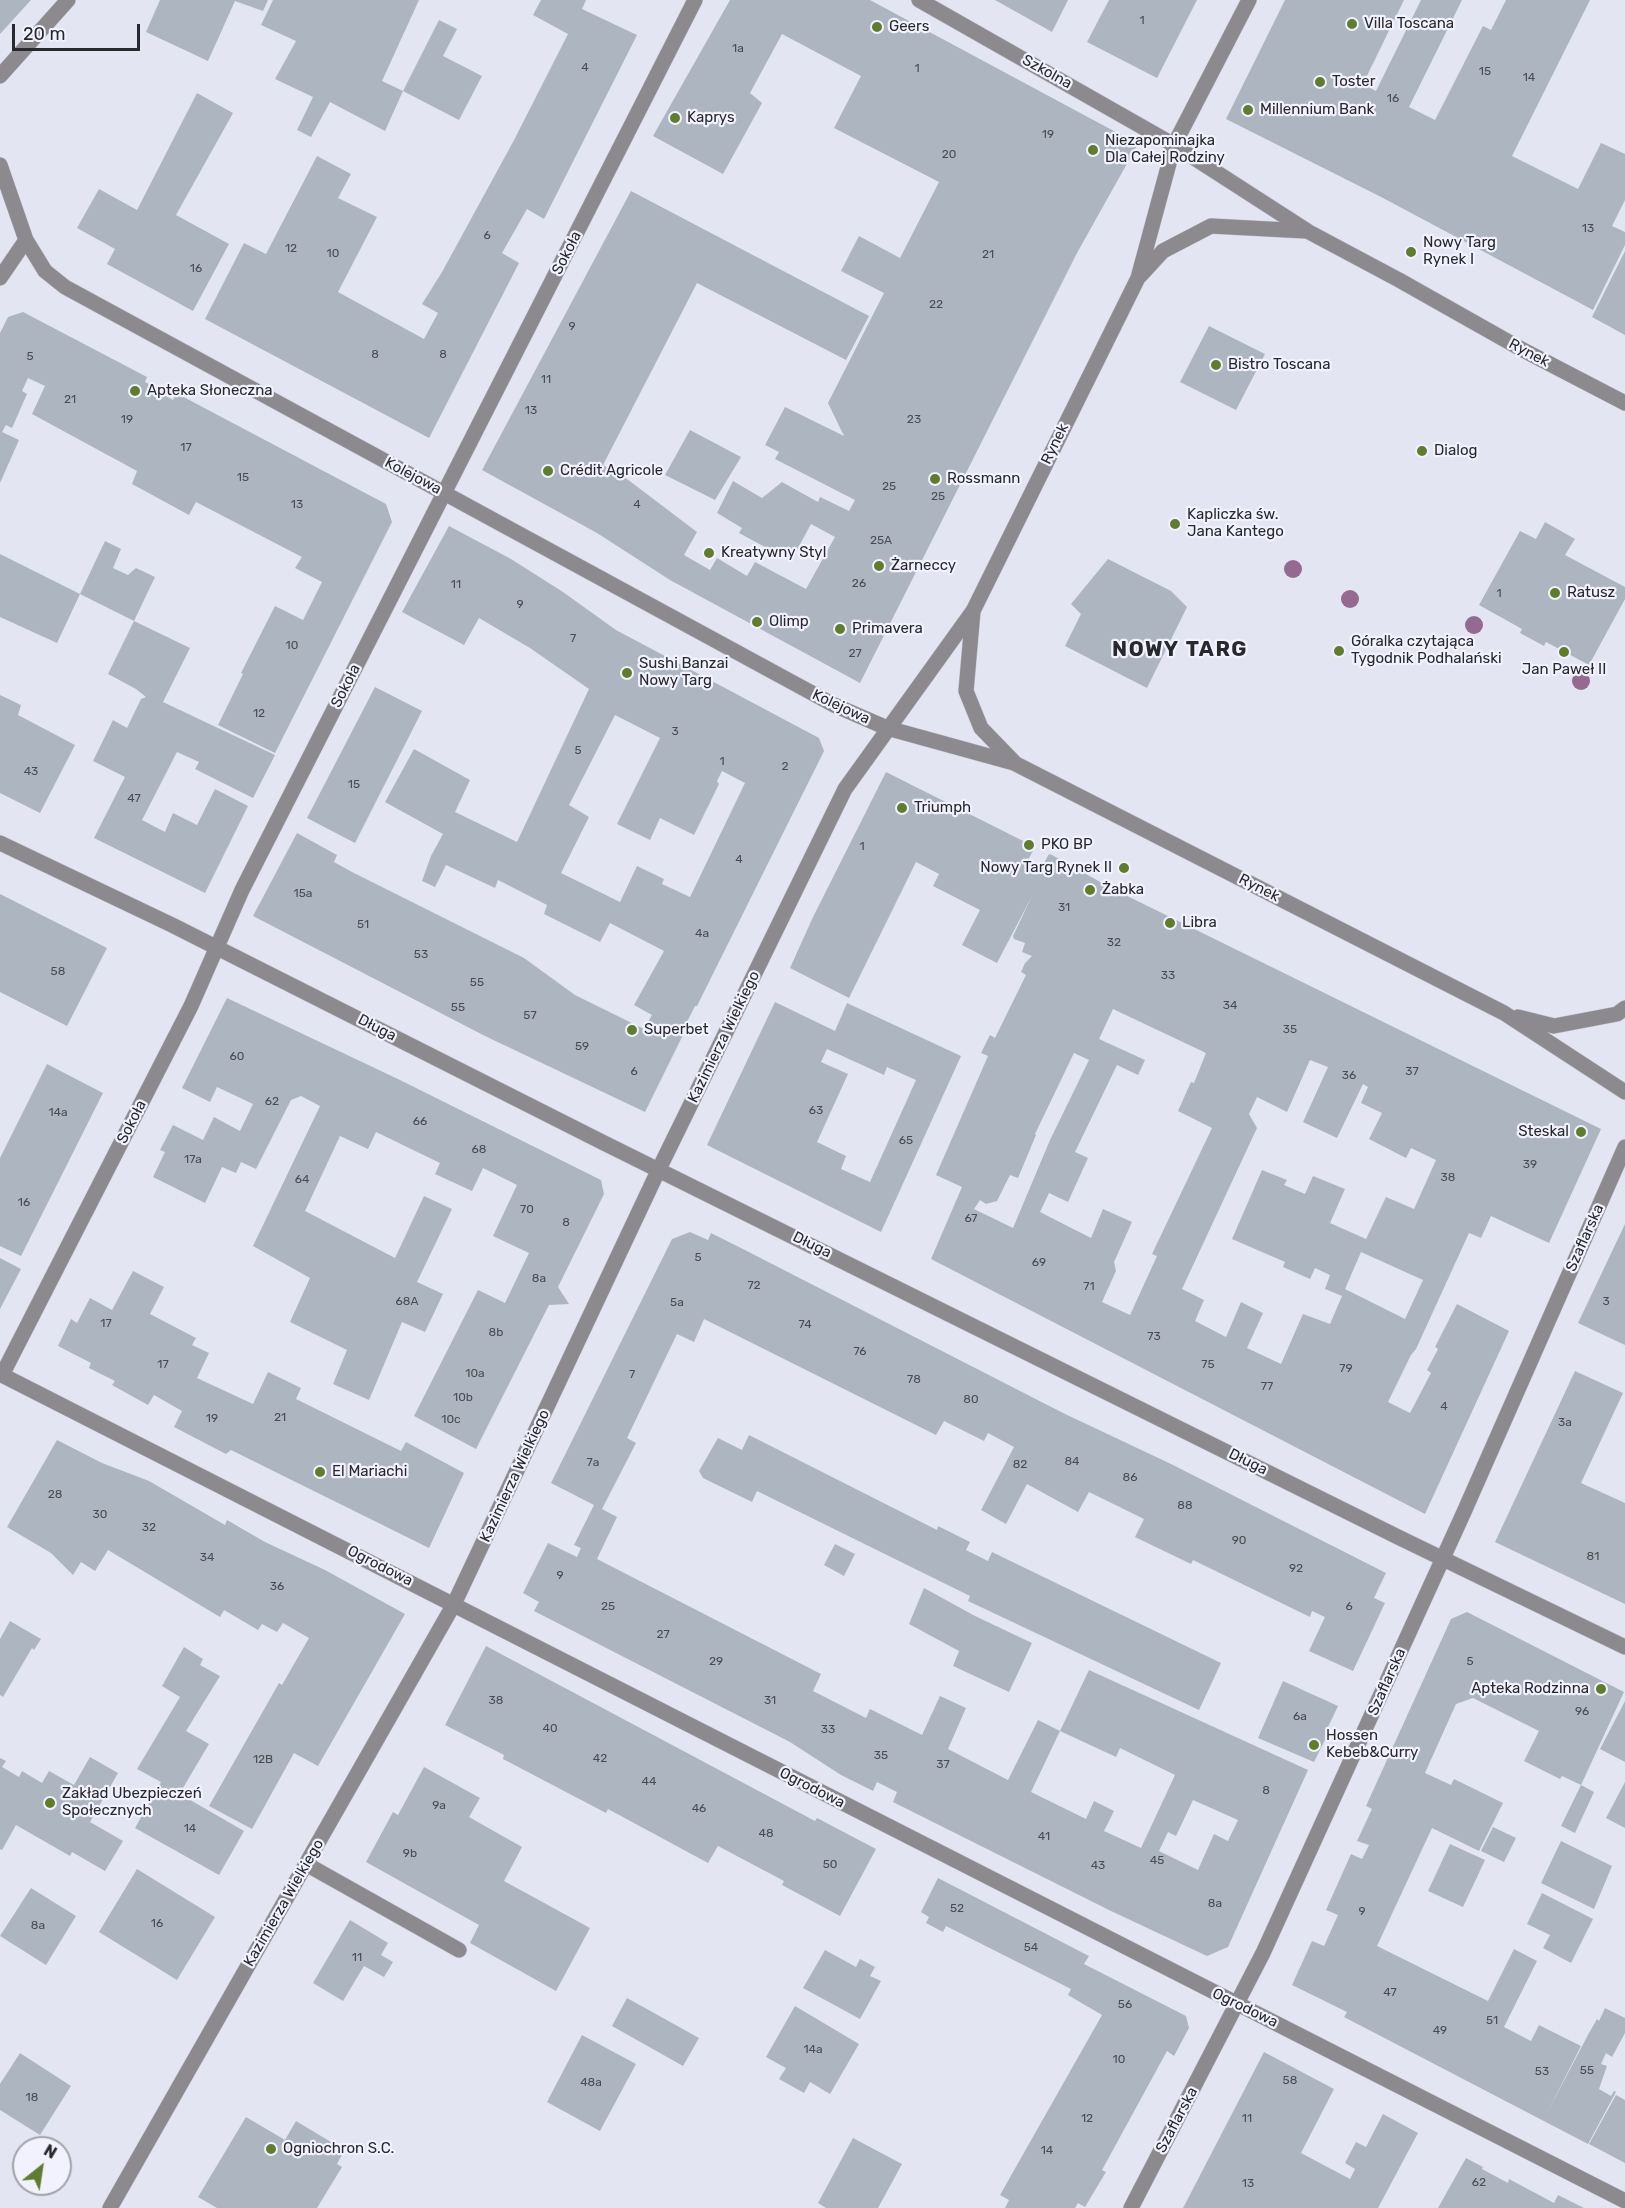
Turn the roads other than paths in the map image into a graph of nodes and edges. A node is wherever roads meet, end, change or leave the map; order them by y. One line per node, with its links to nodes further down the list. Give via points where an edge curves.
1 (68, 0): 5 (street)
2 (695, 0): 13 (street, Sokoła)
3 (919, 0): 6 (street, Szkolna)
4 (1248, 0): 6 (street)
5 (0, 76)
6 (1174, 145): 8 (street, Rynek); 11 (street, Rynek)
7 (0, 165): 9 (street, Kolejowa)
8 (1309, 232): 11 (street, Rynek, via 1211,226 1163,251); 12 (street, Rynek)
9 (26, 240): 10 (street); 13 (street, Kolejowa, via 45,271 65,287)
10 (0, 278)
11 (1138, 278): 14 (street, Rynek)
12 (1625, 404)
13 (445, 493): 15 (street, Kolejowa, via 834,705); 18 (street, Sokoła, via 242,890)
14 (973, 611): 15 (street, Rynek); 16 (street, Rynek, via 966,691 981,728)
15 (887, 728): 16 (street, Rynek); 23 (street, Kazimierza Wielkiego, via 845,789)
16 (1014, 763): 20 (street, Rynek)
17 (0, 843): 18 (street, Długa)
18 (217, 948): 23 (street, Długa); 24 (street, Sokoła, via 191,1006)
19 (1625, 1008): 20 (street, Rynek, via 1617,1014 1554,1026)
20 (1504, 1013): 21 (street, Rynek)
21 (1625, 1092)
22 (1625, 1147): 25 (street, Szaflarska)
23 (659, 1169): 25 (street, Długa); 26 (street, Kazimierza Wielkiego)
24 (1, 1374): 26 (street, Ogrodowa)
25 (1443, 1558): 27 (street, Długa); 30 (street, Szaflarska)
26 (454, 1604): 28 (street, Kazimierza Wielkiego); 30 (street, Ogrodowa)
27 (1625, 1647)
28 (306, 1864): 29 (street); 32 (street, Kazimierza Wielkiego)
29 (459, 1950)
30 (1238, 2003): 31 (street, Ogrodowa); 33 (street, Szaflarska)
31 (1625, 2201)
32 (110, 2208)
33 (1131, 2208)

